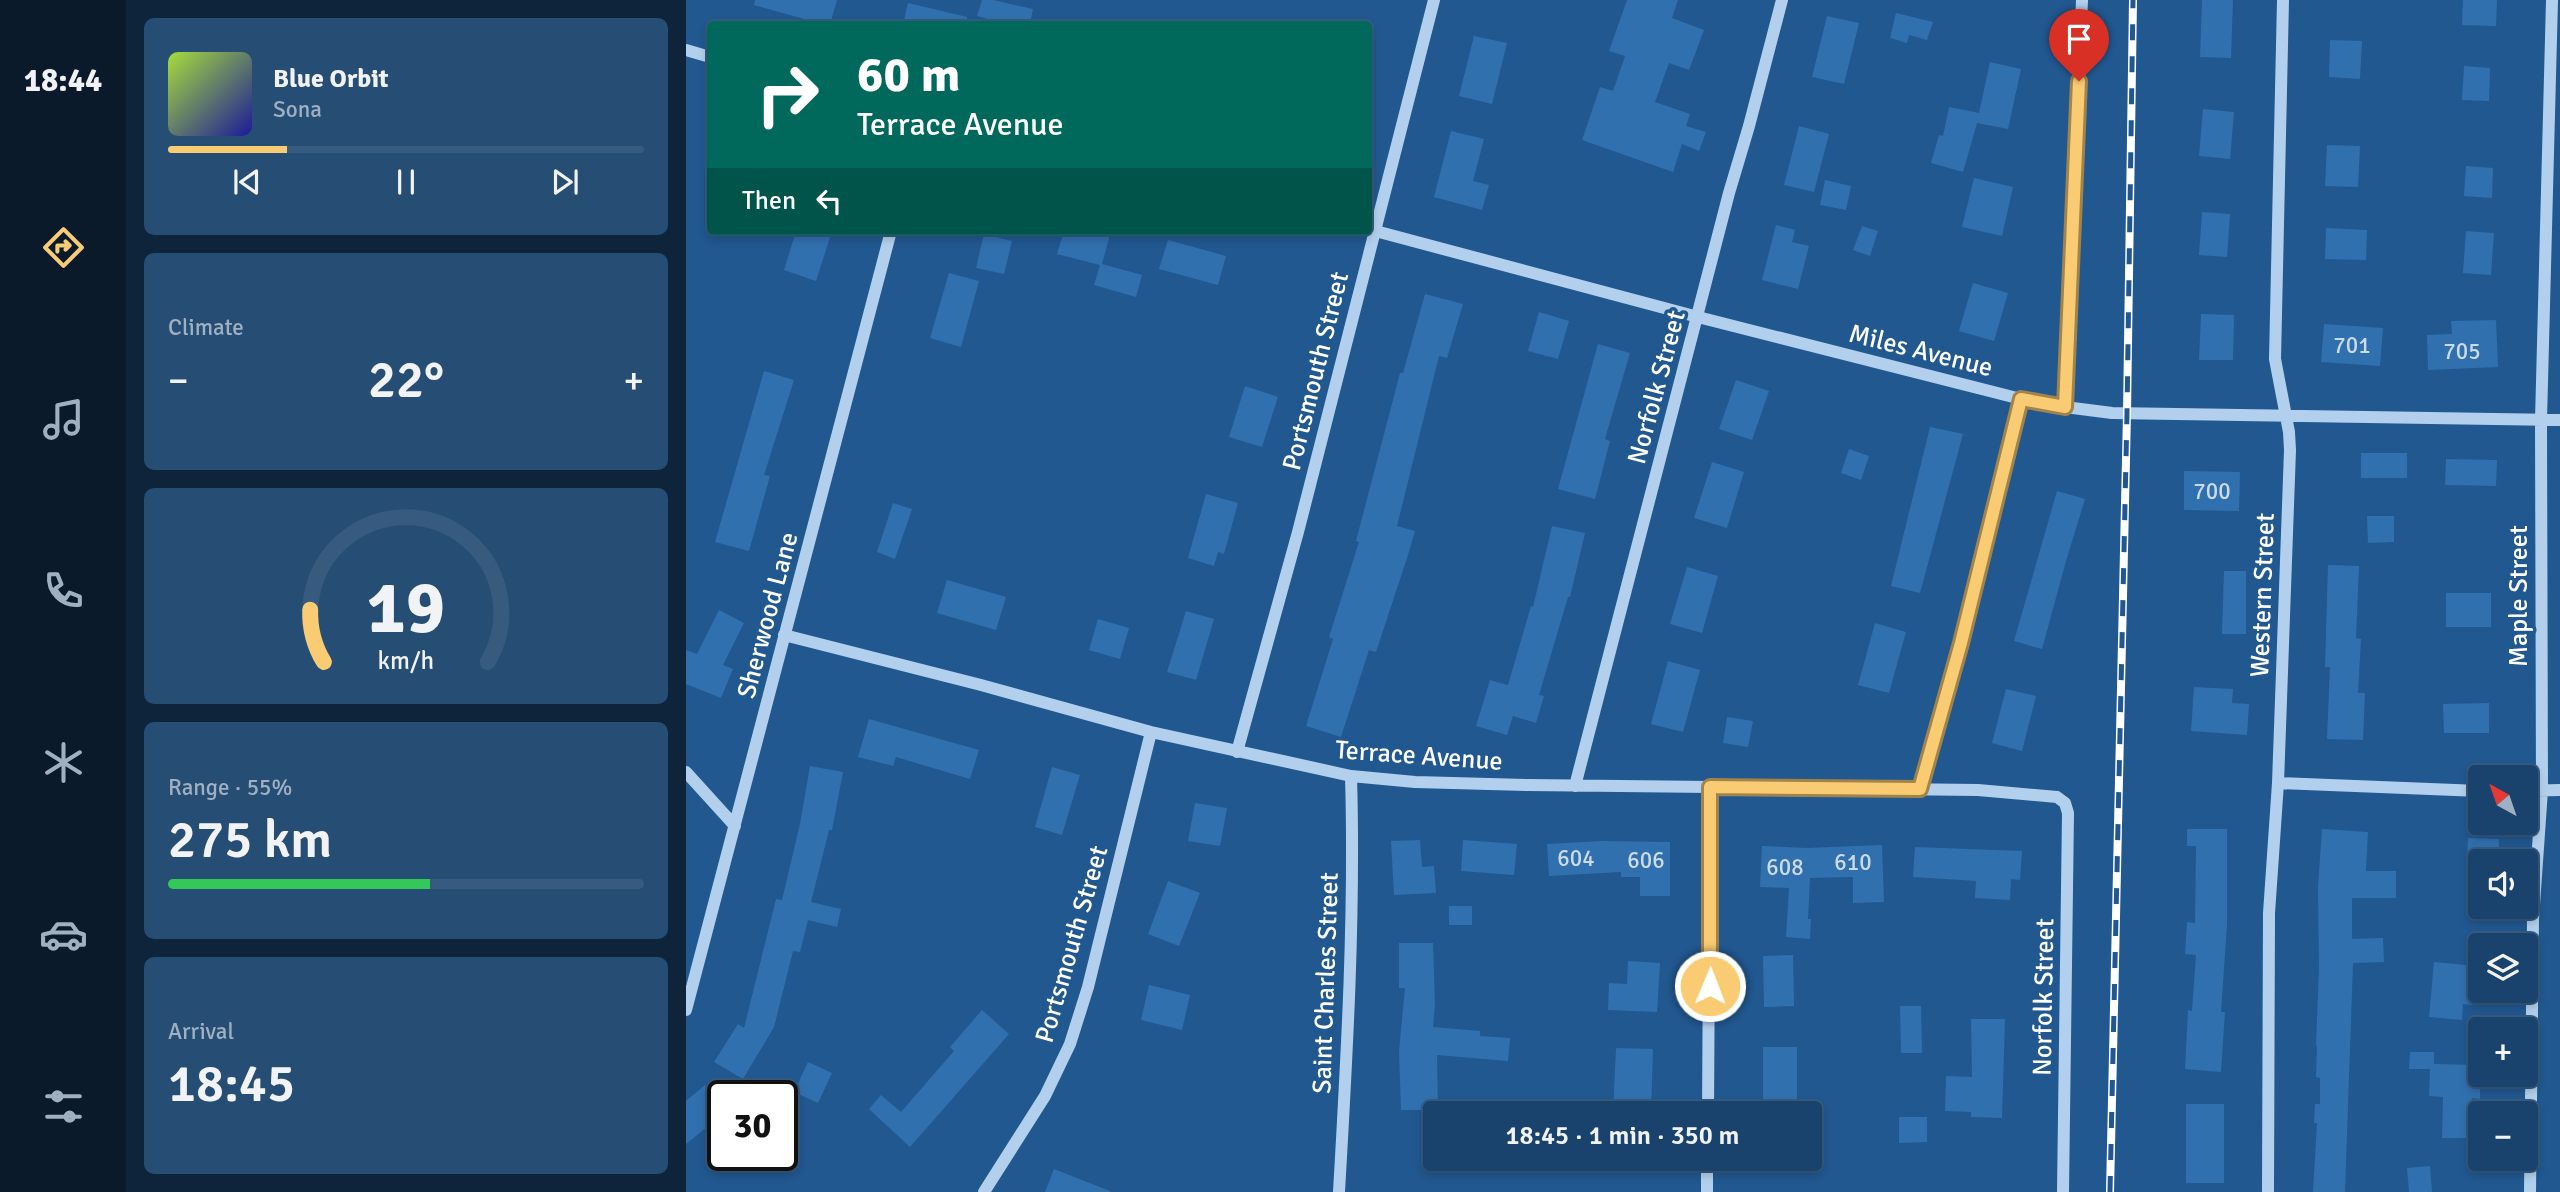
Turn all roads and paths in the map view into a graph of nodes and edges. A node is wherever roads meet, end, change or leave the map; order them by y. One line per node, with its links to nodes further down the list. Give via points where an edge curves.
1 (1434, 0): 8 (street, Portsmouth Street)
2 (1782, 0): 12 (street, Norfolk Street)
3 (2082, 0): 14 (street)
4 (2283, 0): 15 (street, Western Street, via 2275,359)
5 (2552, 0): 16 (street, Maple Street)
6 (686, 50): 7 (street)
7 (707, 56)
8 (1372, 226)
9 (1372, 230): 12 (street, Miles Avenue)
10 (890, 235): 18 (street, Sherwood Lane)
11 (1370, 235): 20 (street, Portsmouth Street, via 1298,532)
12 (1698, 317): 13 (street, Miles Avenue); 24 (street, Norfolk Street)
13 (2021, 399): 14 (street, Miles Avenue); 26 (street)
14 (2065, 407): 15 (street, Miles Avenue, via 2112,413)
15 (2286, 416): 16 (street, Miles Avenue); 23 (street, Western Street, via 2290,450)
16 (2541, 420): 17 (street, Miles Avenue); 28 (street, Maple Street)
17 (2560, 420)
18 (784, 635): 19 (street, Terrace Avenue); 32 (street, Sherwood Lane)
19 (1151, 732): 20 (street, Terrace Avenue); 36 (street, Portsmouth Street, via 1070,1044 1045,1096)
20 (1237, 752): 22 (street, Terrace Avenue)
21 (686, 772): 32 (street)
22 (1351, 776): 24 (street, Terrace Avenue); 37 (street, Saint Charles Street, via 1349,1024)
23 (2278, 783): 30 (street); 40 (street, Western Street, via 2269,913)
24 (1575, 786): 25 (street, Terrace Avenue)
25 (1710, 787): 26 (street, Terrace Avenue); 34 (street)
26 (1920, 789): 31 (street, Terrace Avenue, via 2018,792 2057,797)
27 (2538, 790): 28 (street)
28 (2542, 790): 29 (street); 41 (street, Maple Street, via 2533,919)
29 (2560, 790)
30 (2468, 791)
31 (2064, 803): 39 (street, Norfolk Street, via 2068,813)
32 (735, 826): 33 (street, Sherwood Lane)
33 (686, 1010)
34 (1708, 1101)
35 (1707, 1171): 38 (street)
36 (984, 1192)
37 (1339, 1192)
38 (1707, 1192)
39 (2063, 1192)
40 (2268, 1192)
41 (2530, 1192)

